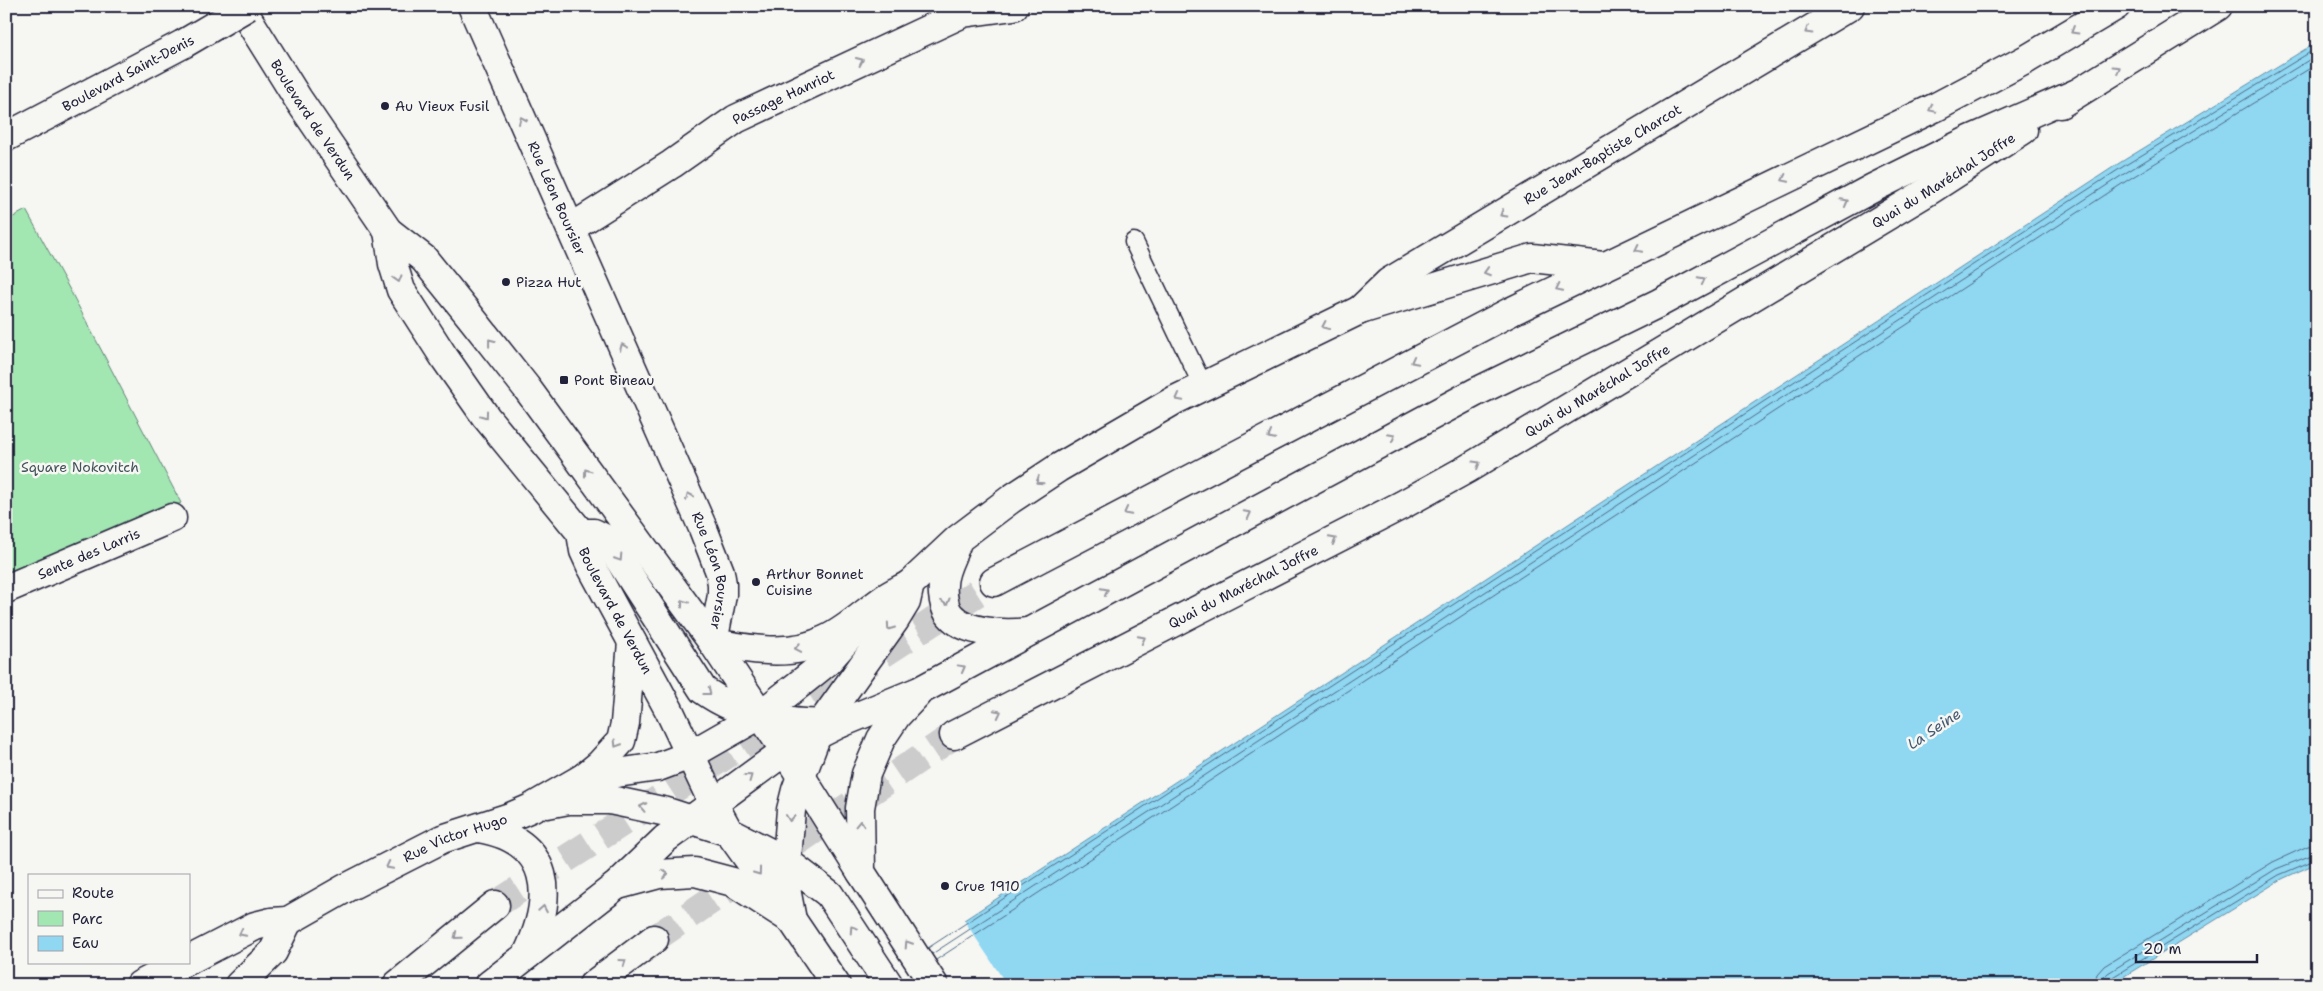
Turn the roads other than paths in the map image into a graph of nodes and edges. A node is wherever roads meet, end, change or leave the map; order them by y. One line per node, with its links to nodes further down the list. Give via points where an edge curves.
1 (240, 6): 11 (main road, Boulevard de Verdun, via 298,99)
2 (248, 6): 9 (main road, Boulevard Saint-Denis, bridge)
3 (472, 6): 10 (main road, Rue Léon Boursier, one-way to 3)
4 (1014, 6): 10 (main road, Passage Hanriot, one-way to 4, via 736,119 963,13)
5 (1850, 6): 14 (main road, Rue Jean-Baptiste Charcot, one-way to 14, via 1388,282)
6 (2116, 6): 13 (main road, one-way to 13, via 2027,59 1936,107)
7 (2218, 6): 8 (main road, Quai du Maréchal Joffre, one-way to 7)
8 (2075, 94): 23 (main road, one-way to 8, via 1476,392 1659,303 1873,188 1972,138); 29 (main road, Quai du Maréchal Joffre, one-way to 8, via 1467,470 2003,144)
9 (6, 138)
10 (571, 228): 25 (main road, Rue Léon Boursier, one-way to 10, via 722,595 720,572)
11 (388, 231): 17 (main road, Boulevard de Verdun, one-way to 17, via 393,264 406,298 486,417); 25 (main road, Boulevard de Verdun, one-way to 11, via 476,323 424,259)
12 (1134, 242): 15 (lane)
13 (1603, 266): 14 (main road, one-way to 14, via 1532,258); 19 (main road, one-way to 19, via 1424,356)
14 (1360, 310): 15 (main road, one-way to 15)
15 (1203, 386): 18 (main road, one-way to 18, via 1058,468)
16 (172, 518): 21 (main road, Sente des Larris)
17 (581, 532): 24 (main road, Boulevard de Verdun, via 590,564); 27 (main road, one-way to 27, via 594,532 606,539 703,690 725,703)
18 (958, 539): 20 (main road); 23 (main road, one-way to 23, via 942,587 950,614 963,624 990,632 1007,635)
19 (994, 582)
20 (910, 584): 22 (main road); 28 (main road, one-way to 28, via 906,602)
21 (6, 590)
22 (884, 598): 25 (main road, one-way to 25, via 826,640 802,648 773,651); 27 (main road, via 828,661)
23 (1028, 632): 26 (main road, one-way to 23)
24 (632, 642): 31 (main road, Boulevard de Verdun); 33 (main road, Rue Victor Hugo, one-way to 33, via 626,722 621,741)
25 (713, 643): 27 (main road, Boulevard de Verdun)
26 (919, 691): 28 (main road); 40 (main road, one-way to 26, via 860,808 866,774 881,739)
27 (760, 715): 28 (main road); 30 (main road, Boulevard de Verdun); 31 (main road)
28 (827, 727): 30 (main road); 32 (main road)
29 (954, 735)
30 (785, 751): 32 (main road, Boulevard de Verdun); 34 (main road, one-way to 30)
31 (690, 755): 33 (main road, via 658,767); 34 (main road, Boulevard de Verdun)
32 (800, 775): 39 (main road, one-way to 39, via 790,810); 40 (main road, Boulevard de Verdun)
33 (583, 778): 35 (main road, Rue Victor Hugo)
34 (713, 803): 36 (main road); 38 (main road, Boulevard de Verdun)
35 (531, 808): 36 (main road, one-way to 35, via 610,800 569,800); 37 (main road, Rue Victor Hugo)
36 (690, 819): 38 (main road); 41 (main road, via 652,849)
37 (478, 828): 44 (main road, Rue Victor Hugo, one-way to 44, via 442,839); 46 (main road, one-way to 37, via 543,912 544,887 539,869 529,853 514,840 502,833)
38 (729, 832): 39 (main road); 43 (main road, Boulevard de Verdun, one-way to 43)
39 (786, 862): 43 (main road, via 785,883); 55 (main road, one-way to 39, via 829,894)
40 (861, 872): 56 (main road, Boulevard de Verdun, one-way to 40)
41 (618, 885): 43 (main road, one-way to 43, via 659,874 695,872 733,882); 46 (main road)
42 (495, 905): 51 (main road, one-way to 51)
43 (792, 920): 54 (main road, Boulevard de Verdun)
44 (288, 921): 47 (main road, Rue Victor Hugo, one-way to 47, via 255,926); 50 (main road, via 273,952)
45 (654, 939): 53 (main road, one-way to 45)
46 (527, 955): 52 (main road)
47 (190, 959)
48 (180, 964): 49 (main road)
49 (140, 985)
50 (239, 985)
51 (397, 985)
52 (489, 985)
53 (593, 985)
54 (836, 985)
55 (889, 985)
56 (934, 985)

